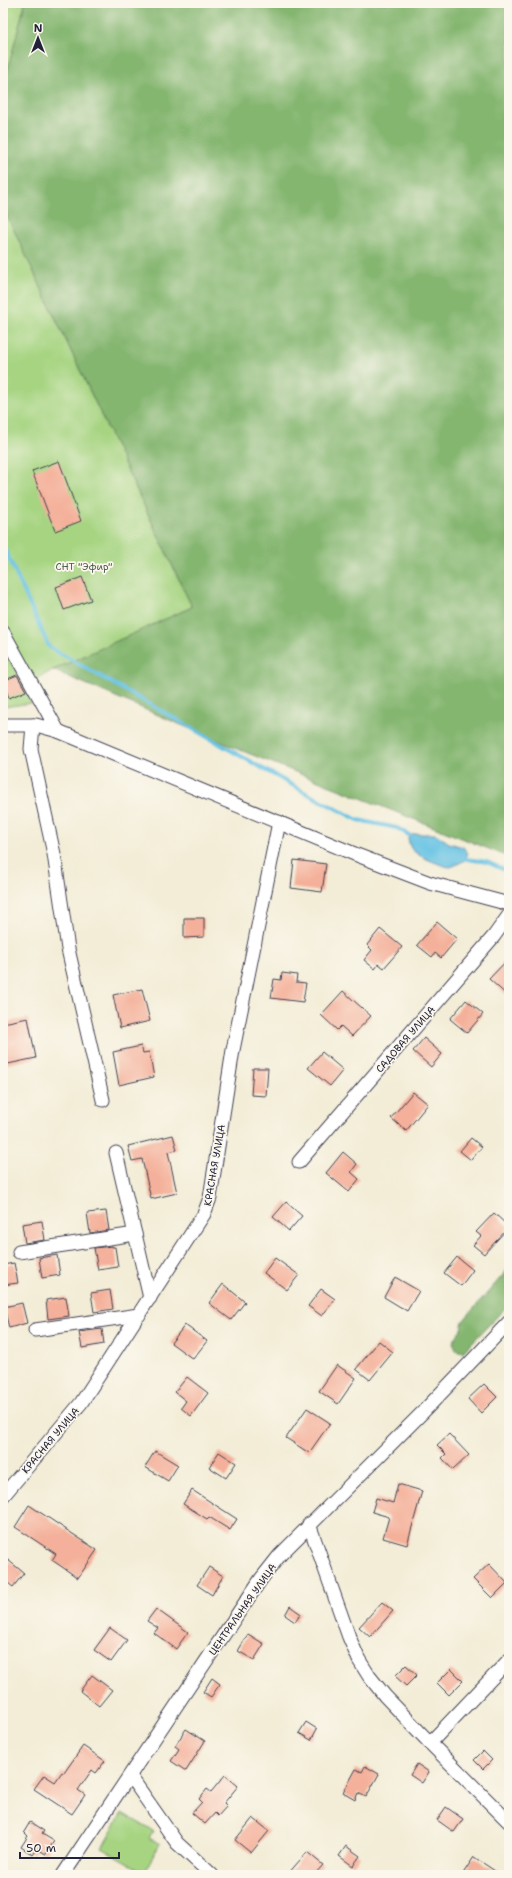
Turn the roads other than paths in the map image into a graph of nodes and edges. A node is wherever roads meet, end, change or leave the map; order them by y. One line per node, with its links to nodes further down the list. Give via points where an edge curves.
1 (3, 632): 4 (street)
2 (3, 725): 3 (street)
3 (33, 725): 4 (street); 8 (street, via 31,749 54,854 68,949)
4 (58, 731): 5 (street)
5 (279, 822): 6 (street, via 430,883); 13 (street, КРАСНАЯ УЛИЦА, via 233,1050 210,1198 204,1214)
6 (509, 904)
7 (509, 915): 10 (street, САДОВАЯ УЛИЦА, via 494,936)
8 (103, 1100)
9 (116, 1153): 11 (street)
10 (299, 1162)
11 (135, 1234): 12 (street); 13 (street)
12 (19, 1252)
13 (150, 1298): 14 (street, КРАСНАЯ УЛИЦА)
14 (139, 1315): 16 (street); 17 (street, КРАСНАЯ УЛИЦА, via 81,1403)
15 (509, 1322): 18 (street, ЦЕНТРАЛЬНАЯ УЛИЦА, via 422,1413)
16 (35, 1330)
17 (3, 1496)
18 (309, 1524): 20 (street, via 348,1636 359,1660 385,1696); 21 (street, ЦЕНТРАЛЬНАЯ УЛИЦА, via 261,1579)
19 (509, 1660): 20 (street)
20 (430, 1743): 22 (street)
21 (130, 1776): 23 (street, ЦЕНТРАЛЬНАЯ УЛИЦА); 24 (street, via 177,1843)
22 (509, 1822)
23 (63, 1875)
24 (212, 1875)

